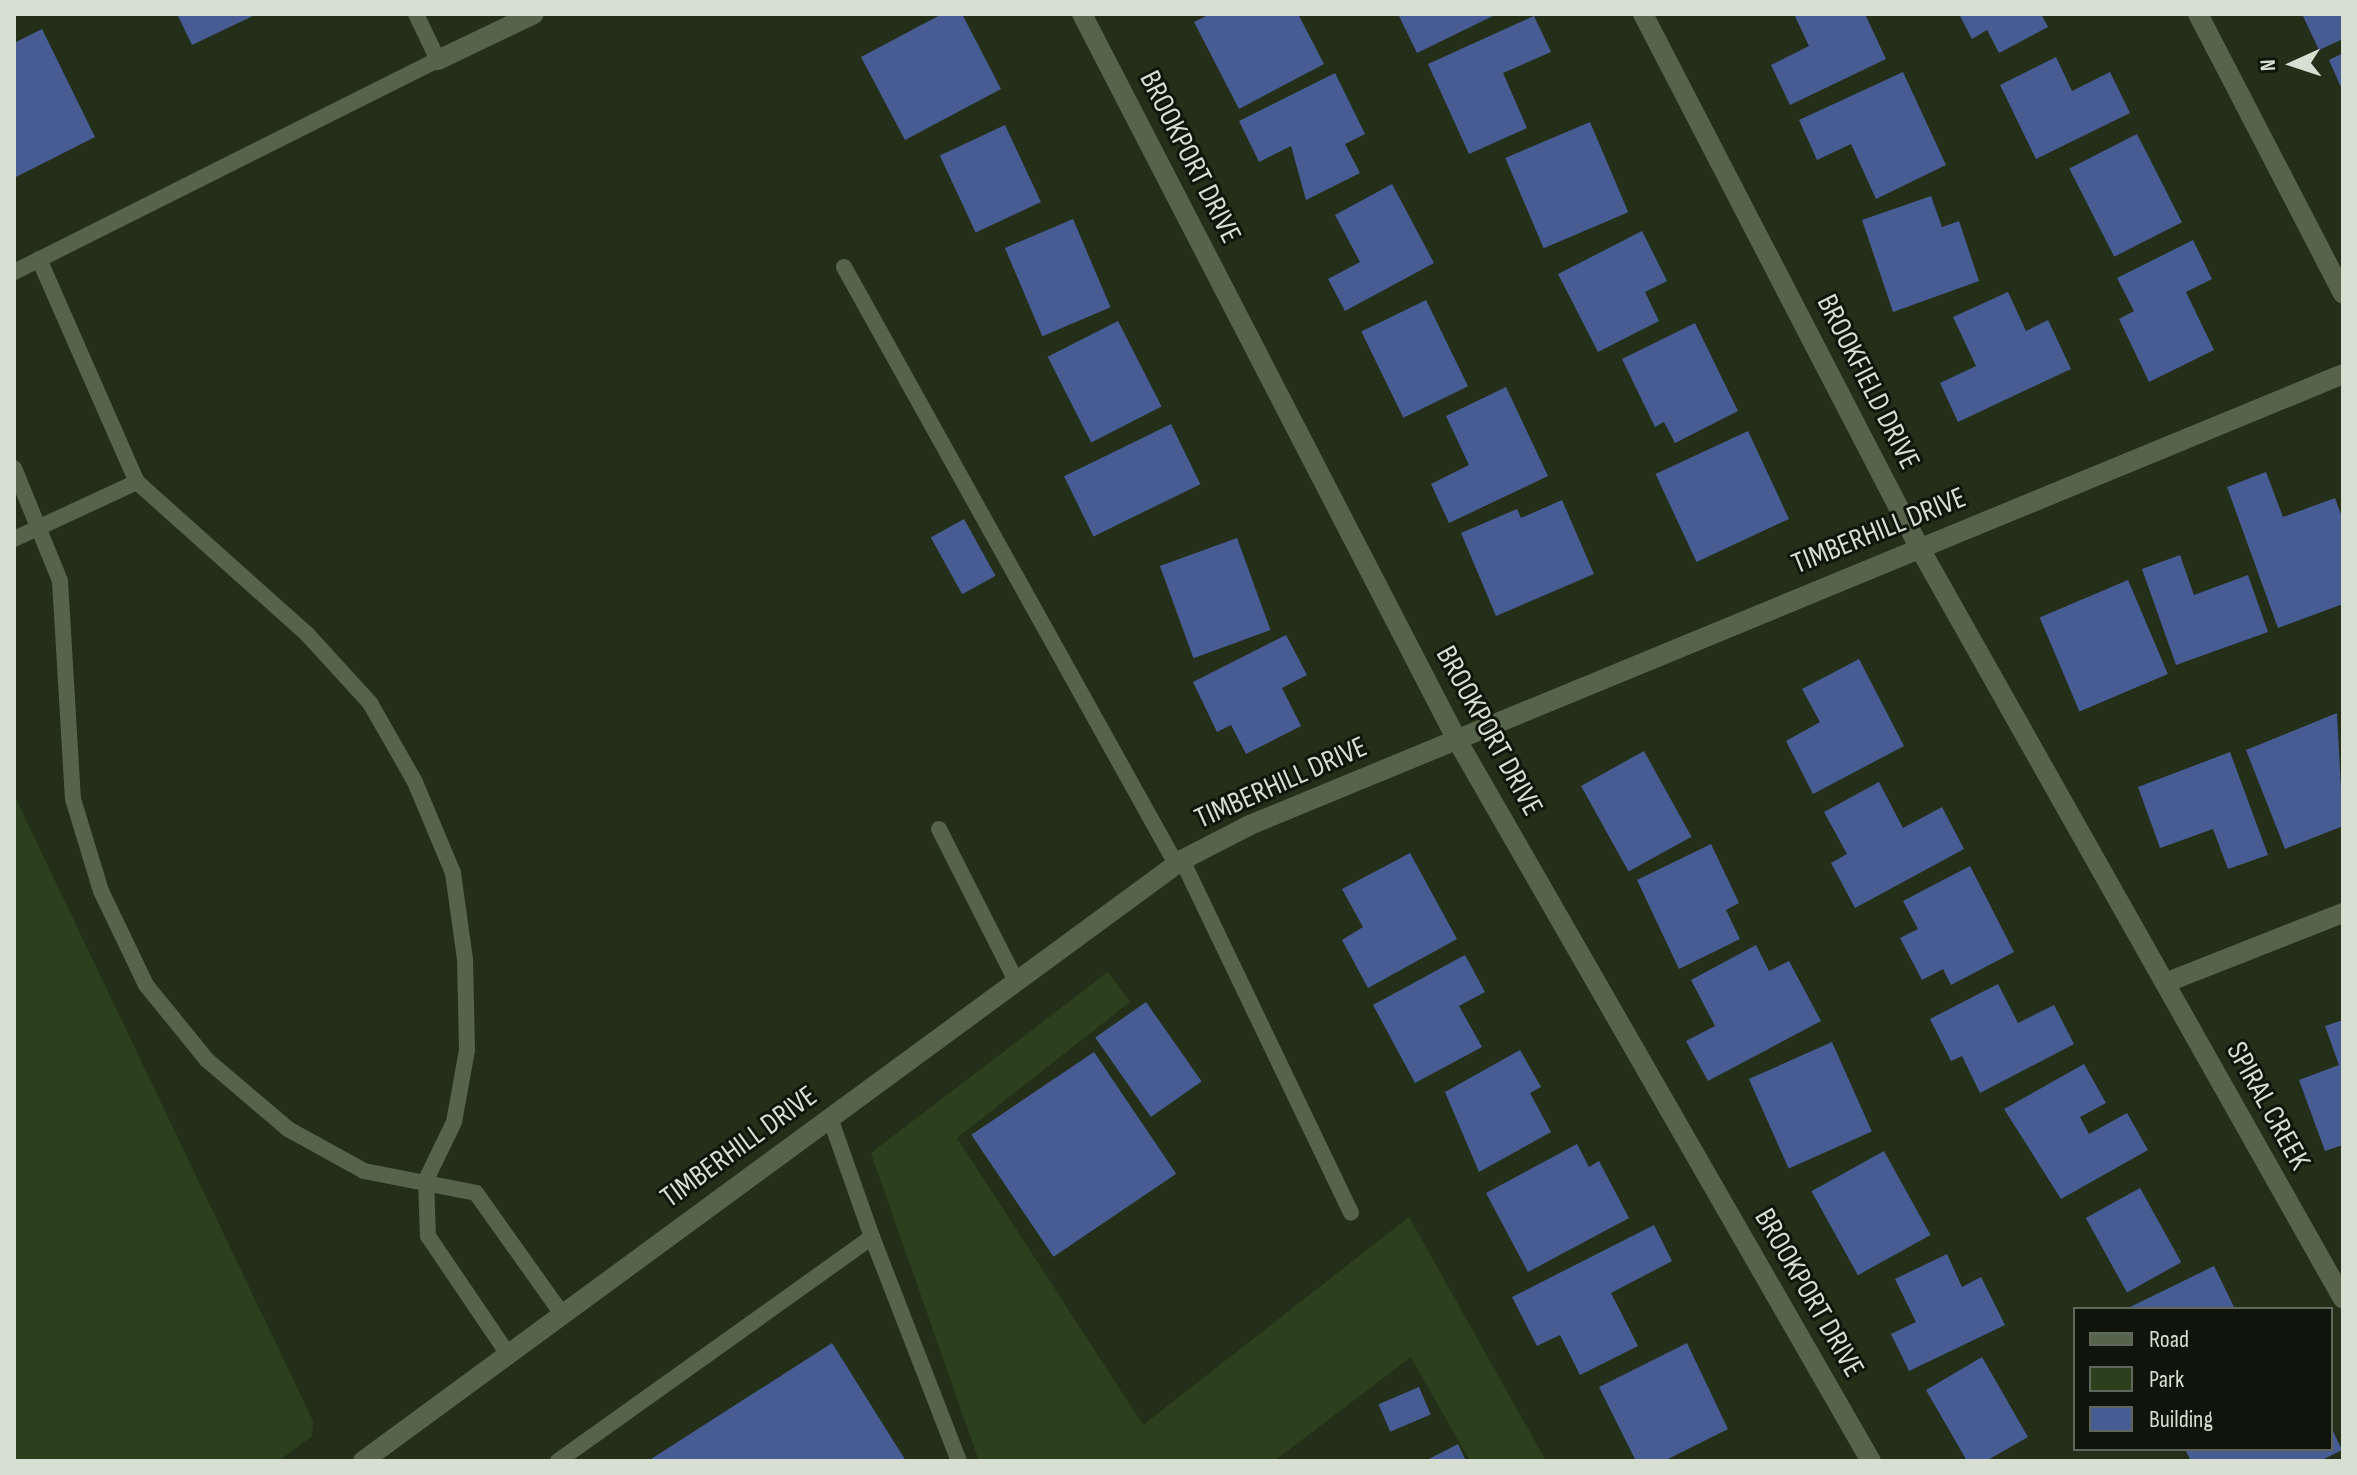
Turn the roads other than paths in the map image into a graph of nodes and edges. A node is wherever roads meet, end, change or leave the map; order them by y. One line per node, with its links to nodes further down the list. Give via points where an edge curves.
1 (416, 14): 6 (lane)
2 (534, 14): 6 (street)
3 (1082, 14): 17 (street, BROOKPORT DRIVE)
4 (1643, 14): 16 (street, BROOKFIELD DRIVE)
5 (2198, 14): 10 (street)
6 (438, 60): 7 (lane)
7 (39, 259): 9 (lane); 13 (lane)
8 (844, 267): 19 (lane)
9 (14, 272)
10 (2343, 294)
11 (2343, 374): 16 (street, TIMBERHILL DRIVE)
12 (14, 468): 14 (lane)
13 (137, 482): 14 (lane); 24 (lane, via 307,634 370,703 415,782 453,873 467,1050 454,1122)
14 (41, 527): 15 (lane); 24 (lane, via 60,581 73,799 101,891 146,985 207,1060 288,1129 364,1171)
15 (14, 539)
16 (1919, 547): 17 (street, TIMBERHILL DRIVE); 22 (street, BROOKFIELD DRIVE)
17 (1457, 740): 19 (street, TIMBERHILL DRIVE); 33 (street, BROOKPORT DRIVE)
18 (939, 829): 21 (lane)
19 (1179, 862): 21 (street, TIMBERHILL DRIVE); 25 (lane)
20 (2343, 913): 22 (street)
21 (1016, 981): 23 (street, TIMBERHILL DRIVE)
22 (2165, 983): 27 (street, SPIRAL CREEK)
23 (830, 1118): 26 (lane); 28 (street, TIMBERHILL DRIVE)
24 (426, 1180): 28 (lane, via 476,1193); 29 (lane, via 428,1236)
25 (1351, 1213)
26 (872, 1237): 31 (lane); 32 (lane)
27 (2343, 1299)
28 (562, 1314): 29 (street, TIMBERHILL DRIVE)
29 (508, 1354): 30 (street, TIMBERHILL DRIVE)
30 (363, 1461)
31 (558, 1461)
32 (959, 1461)
33 (1871, 1461)

